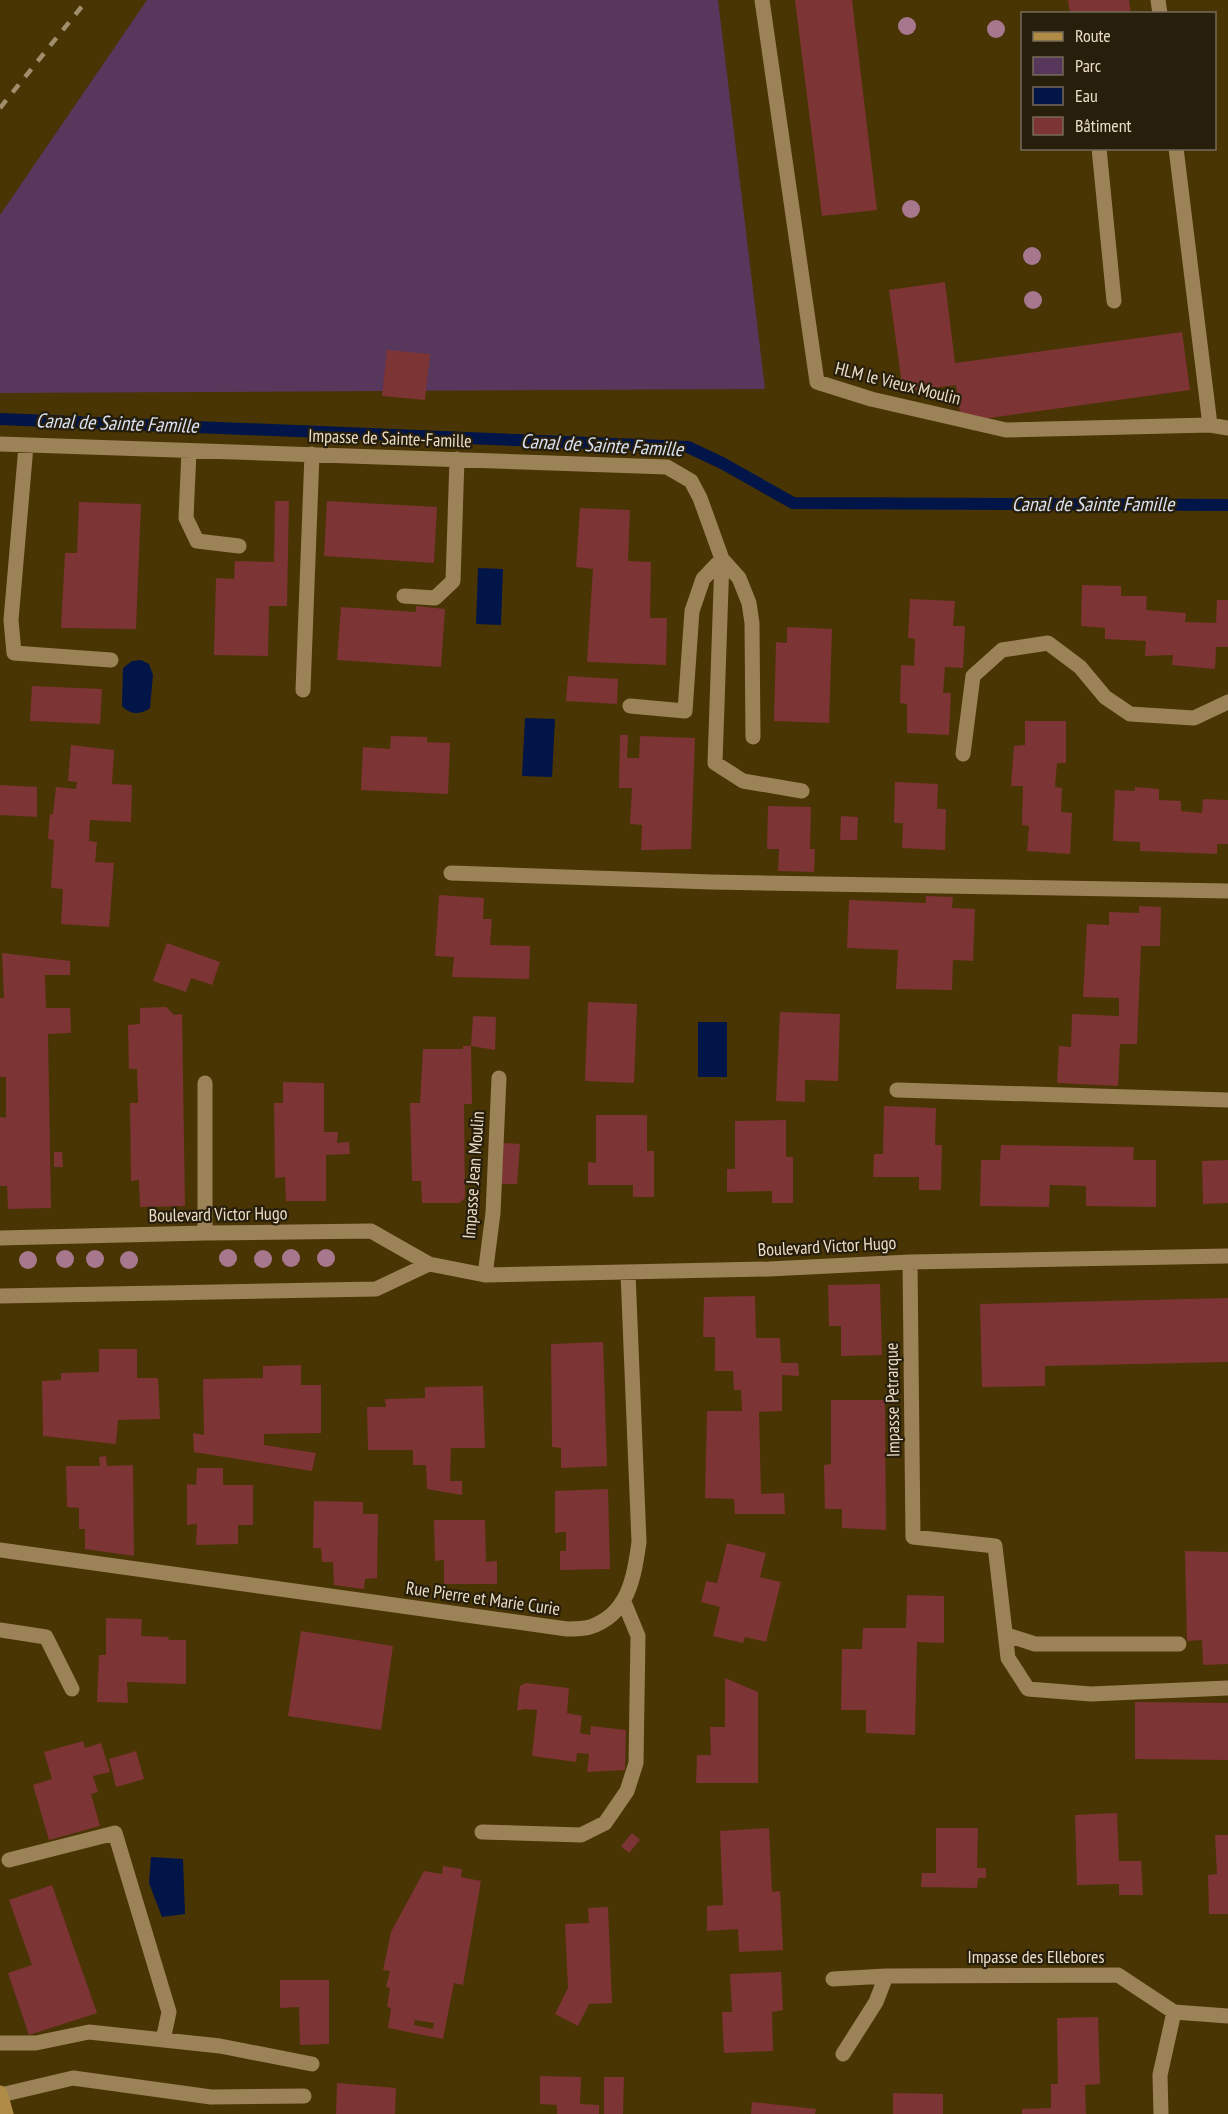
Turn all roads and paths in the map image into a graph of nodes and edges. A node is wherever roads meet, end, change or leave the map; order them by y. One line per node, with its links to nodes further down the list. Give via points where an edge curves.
1 (762, 0): 5 (street, HLM le Vieux Moulin, via 817,382 872,399 1006,429)
2 (1100, 150): 4 (street)
3 (1176, 150): 5 (street)
4 (1114, 301)
5 (1210, 425): 6 (street, HLM le Vieux Moulin)
6 (1228, 428)
7 (0, 444): 8 (street, Impasse de Sainte-Famille)
8 (26, 446): 9 (street, Impasse de Sainte-Famille); 15 (street, via 10,620 14,653)
9 (189, 450): 10 (street, Impasse de Sainte-Famille); 12 (street, via 186,518 197,541)
10 (312, 454): 11 (street, Impasse de Sainte-Famille); 16 (street)
11 (457, 459): 13 (street, Impasse de Sainte-Famille, via 667,467 691,481); 14 (street, via 453,580 435,598)
12 (239, 546)
13 (722, 559): 18 (street, via 703,579 692,611 685,711); 19 (street, via 739,578 749,603); 21 (street, via 716,763 743,781)
14 (404, 596)
15 (111, 660)
16 (303, 690)
17 (1228, 702): 20 (street, via 1194,718 1130,714 1048,643 1002,650 973,676)
18 (630, 706)
19 (753, 737)
20 (963, 754)
21 (802, 791)
22 (451, 873): 23 (street)
23 (1228, 891)
24 (499, 1078): 34 (street, Impasse Jean Moulin, via 493,1213)
25 (205, 1083): 28 (street)
26 (897, 1090): 27 (street)
27 (1228, 1100)
28 (205, 1233): 29 (street, Boulevard Victor Hugo); 32 (street, Boulevard Victor Hugo, via 370,1232)
29 (0, 1238)
30 (1228, 1256): 31 (street, Boulevard Victor Hugo)
31 (910, 1262): 33 (street, Boulevard Victor Hugo); 39 (street, Impasse Petrarque, via 913,1537 995,1546)
32 (429, 1264): 34 (street, Boulevard Victor Hugo); 35 (street, via 376,1289)
33 (628, 1273): 34 (street, Boulevard Victor Hugo); 37 (street, Rue Pierre et Marie Curie, via 639,1542 634,1576)
34 (485, 1275)
35 (0, 1296)
36 (0, 1550): 37 (street, Rue Pierre et Marie Curie, via 567,1629 588,1628 604,1621)
37 (624, 1602): 43 (street, via 638,1636 636,1763 627,1791 605,1823 581,1835)
38 (0, 1630): 42 (street, via 46,1637)
39 (1007, 1635): 40 (street, via 1035,1644); 41 (street, via 1008,1658 1028,1689 1091,1694)
40 (1179, 1644)
41 (1228, 1688)
42 (72, 1689)
43 (482, 1832)
44 (9, 1860): 49 (street, via 115,1833 169,2012)
45 (886, 1976): 46 (street, Impasse des Ellebores); 47 (street, Impasse des Ellebores, via 1118,1975); 51 (street, via 876,2002)
46 (833, 1979)
47 (1174, 2012): 48 (street, Impasse des Ellebores); 56 (street, via 1160,2075)
48 (1228, 2016)
49 (163, 2040): 50 (street, via 89,2032 36,2043); 52 (street, via 220,2046)
50 (0, 2043)
51 (843, 2054)
52 (312, 2064)
53 (0, 2094): 54 (street, via 73,2079 211,2097); 55 (main road)
54 (304, 2096)
55 (6, 2114)
56 (1161, 2114)

